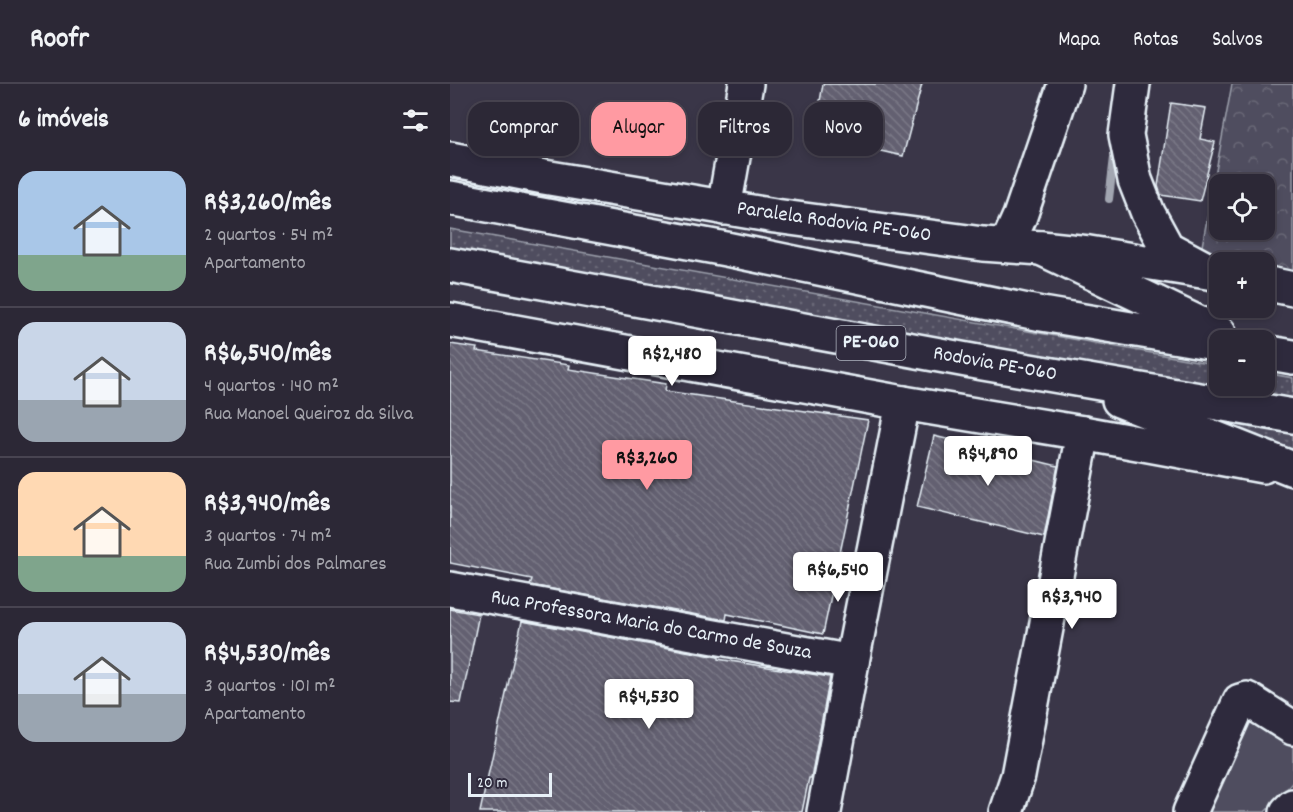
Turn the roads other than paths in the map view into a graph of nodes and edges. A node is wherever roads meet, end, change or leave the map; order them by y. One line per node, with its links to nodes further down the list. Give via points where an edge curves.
1 (746, 84): 6 (main road)
2 (1065, 84): 7 (main road, via 1020,216)
3 (1133, 84): 10 (main road, via 1126,135 1135,180 1148,213 1167,248)
4 (450, 159): 6 (main road, Paralela Rodovia PE-060)
5 (450, 198): 16 (main road, via 726,249 1042,314)
6 (724, 208): 7 (main road, Paralela Rodovia PE-060)
7 (1006, 245): 8 (main road, Paralela Rodovia PE-060)
8 (1041, 248): 11 (main road, Paralela Rodovia PE-060); 15 (main road)
9 (450, 265): 19 (main road, Rodovia PE-060 / PE-060)
10 (1209, 269)
11 (1209, 272)
12 (1275, 285): 13 (main road)
13 (1293, 289)
14 (450, 320): 20 (main road, PE-060)
15 (1213, 330)
16 (1209, 342)
17 (1275, 354): 18 (main road)
18 (1293, 357)
19 (1056, 375): 21 (main road, Rodovia PE-060 / PE-060); 23 (main road)
20 (903, 404): 22 (main road, PE-060); 25 (main road)
21 (1293, 416)
22 (1083, 433): 23 (main road, PE-060); 29 (main road, via 1018,776)
23 (1293, 470)
24 (450, 589): 25 (main road, Rua Professora Maria do Carmo de Souza)
25 (852, 662): 28 (main road)
26 (1293, 728): 30 (main road, via 1247,699 1240,700)
27 (1293, 806): 31 (main road)
28 (824, 812)
29 (1006, 812)
30 (1190, 812)
31 (1287, 812)

